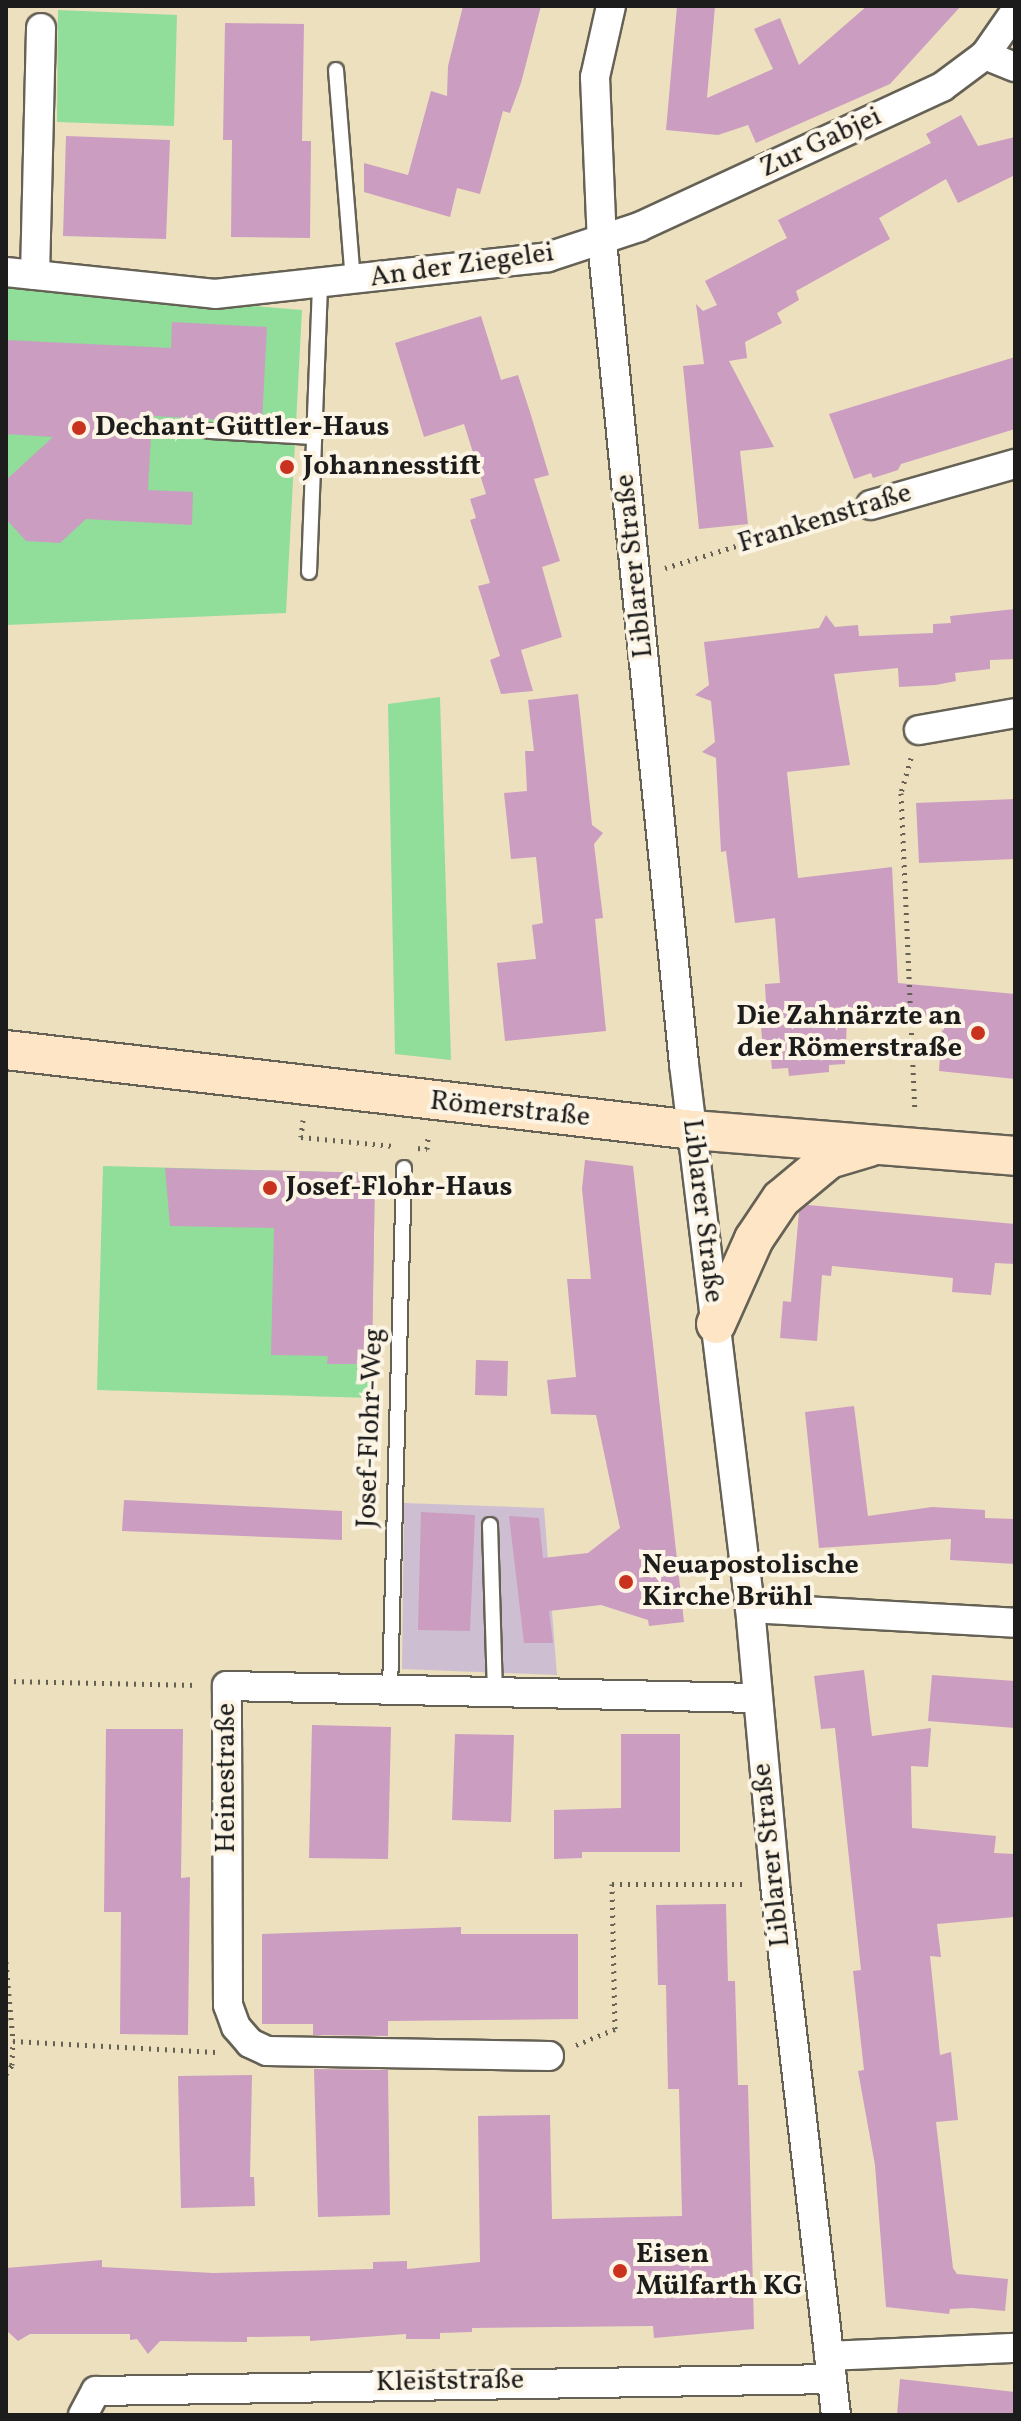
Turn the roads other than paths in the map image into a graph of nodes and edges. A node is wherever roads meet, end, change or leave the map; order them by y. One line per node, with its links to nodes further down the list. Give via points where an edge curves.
1 (611, 6): 7 (street, Liblarer Straße, via 595,77)
2 (1015, 12): 4 (street, Zur Gabjei)
3 (41, 28): 9 (street)
4 (985, 55): 5 (street); 7 (street, Zur Gabjei, via 942,87)
5 (1015, 67)
6 (336, 70): 10 (lane)
7 (602, 241): 10 (street, An der Ziegelei, via 548,257); 20 (street, Liblarer Straße)
8 (6, 272): 9 (street, An der Ziegelei)
9 (35, 275): 11 (street, An der Ziegelei, via 215,294)
10 (353, 281): 11 (street, An der Ziegelei)
11 (320, 285): 13 (lane)
12 (209, 431): 13 (lane)
13 (314, 437): 16 (lane)
14 (1015, 464): 15 (street, Frankenstraße)
15 (871, 505)
16 (309, 572)
17 (1015, 713): 18 (street)
18 (919, 730)
19 (6, 1050): 20 (main road, Römerstraße)
20 (693, 1130): 21 (main road, Römerstraße); 24 (street, Liblarer Straße)
21 (900, 1144): 22 (main road, Römerstraße); 24 (main road, via 829,1159 781,1199 754,1239)
22 (1015, 1156)
23 (404, 1168): 28 (lane, Josef-Flohr-Weg)
24 (716, 1324): 26 (street, Liblarer Straße)
25 (490, 1525): 29 (lane)
26 (750, 1608): 27 (street); 30 (street, Liblarer Straße)
27 (1015, 1623)
28 (390, 1690): 29 (street, Heinestraße); 31 (street, Heinestraße, via 227,1686 228,2005 236,2027 263,2049)
29 (495, 1690): 30 (street, Heinestraße)
30 (756, 1698): 33 (street, Liblarer Straße)
31 (549, 2056)
32 (1015, 2348): 33 (street)
33 (830, 2367): 34 (street, Kleiststraße, via 96,2391); 35 (street, Liblarer Straße)
34 (83, 2415)
35 (836, 2415)

